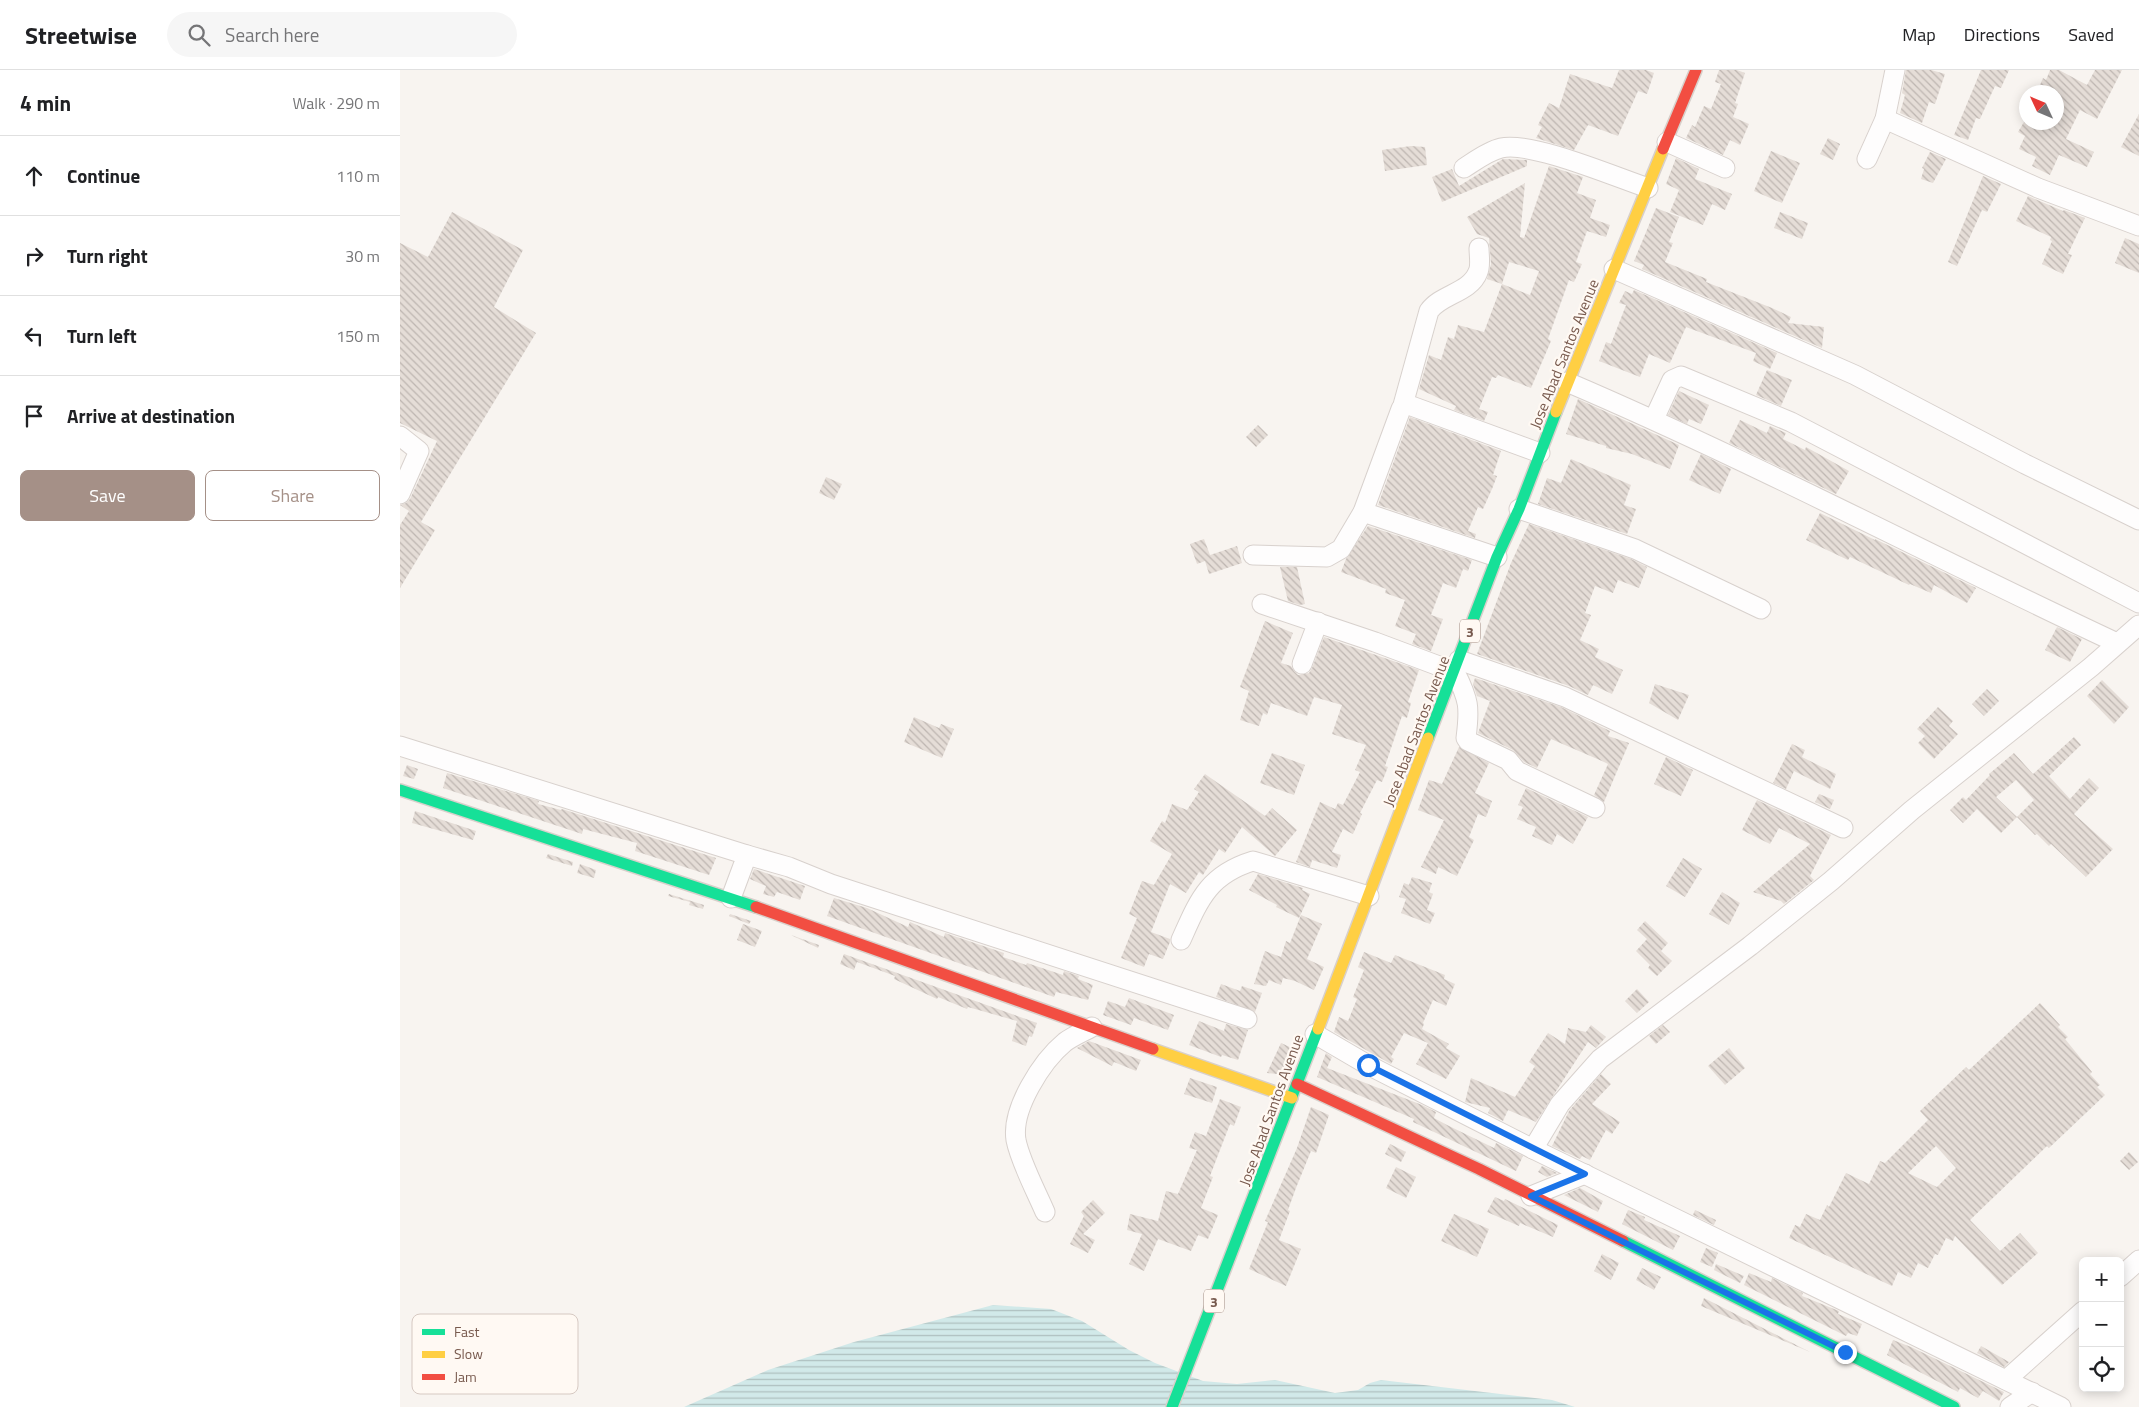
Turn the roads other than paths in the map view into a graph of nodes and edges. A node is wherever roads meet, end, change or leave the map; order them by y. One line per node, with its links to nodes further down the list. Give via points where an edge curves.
1 (1696, 70): 4 (main road, Jose Abad Santos Avenue / 3)
2 (1895, 70): 3 (street)
3 (1885, 120): 5 (street); 9 (street, via 2038,188)
4 (1667, 142): 7 (street); 8 (main road, Jose Abad Santos Avenue / 3)
5 (1867, 159)
6 (1464, 168): 8 (street, via 1500,148 1514,147 1555,156)
7 (1725, 168)
8 (1648, 188): 11 (main road, Jose Abad Santos Avenue / 3)
9 (2139, 226)
10 (1479, 248): 13 (street, via 1478,272 1468,285 1434,304 1429,311)
11 (1614, 269): 12 (main road, Jose Abad Santos Avenue / 3); 20 (street, via 1855,375)
12 (1567, 382): 14 (street); 16 (main road, Jose Abad Santos Avenue / 3)
13 (1403, 405): 16 (street, via 1412,405); 19 (street)
14 (1654, 419): 23 (street, via 1672,380 1681,376 1790,422); 28 (street)
15 (400, 436): 17 (street, via 419,451)
16 (1540, 453): 18 (main road, Jose Abad Santos Avenue / 3)
17 (400, 494)
18 (1519, 509): 22 (main road, Jose Abad Santos Avenue / 3); 25 (street, via 1635,549)
19 (1363, 512): 21 (street, via 1341,549 1327,557); 22 (street)
20 (2139, 520)
21 (1253, 555)
22 (1497, 557): 30 (main road, Jose Abad Santos Avenue / 3)
23 (2139, 603)
24 (1262, 604): 26 (street)
25 (1761, 609)
26 (1318, 622): 29 (street); 30 (street)
27 (2139, 626): 28 (street)
28 (2117, 643): 44 (street, via 1912,810 1831,881 1600,1059 1560,1104)
29 (1302, 664)
30 (1457, 666): 33 (street, via 1468,704 1468,741 1508,760 1517,771); 34 (street, via 1565,697); 36 (main road, Jose Abad Santos Avenue / 3)
31 (400, 746): 35 (street)
32 (400, 790): 37 (main road)
33 (1595, 808)
34 (1843, 828)
35 (746, 855): 37 (street); 39 (street)
36 (1369, 896): 38 (street, via 1253,861 1236,866 1214,882 1198,901); 41 (main road, Jose Abad Santos Avenue / 3)
37 (731, 898): 40 (main road)
38 (1181, 940)
39 (1247, 1019)
40 (1092, 1027): 43 (main road); 47 (street, via 1066,1042 1043,1066 1017,1118 1016,1139)
41 (1315, 1034): 42 (main road, Jose Abad Santos Avenue / 3); 44 (street, via 1368,1065)
42 (1297, 1084): 43 (main road, Jose Abad Santos Avenue / 3); 46 (main road)
43 (1292, 1098): 53 (main road, Jose Abad Santos Avenue / 3)
44 (1533, 1149): 45 (street)
45 (1585, 1174): 46 (street); 51 (street)
46 (1531, 1196): 54 (main road)
47 (1044, 1212)
48 (2139, 1260): 49 (street)
49 (2124, 1273)
50 (2079, 1315): 51 (street)
51 (2006, 1380): 52 (street)
52 (2032, 1392): 55 (street); 56 (street)
53 (1172, 1407)
54 (1954, 1407)
55 (2010, 1407)
56 (2061, 1407)

